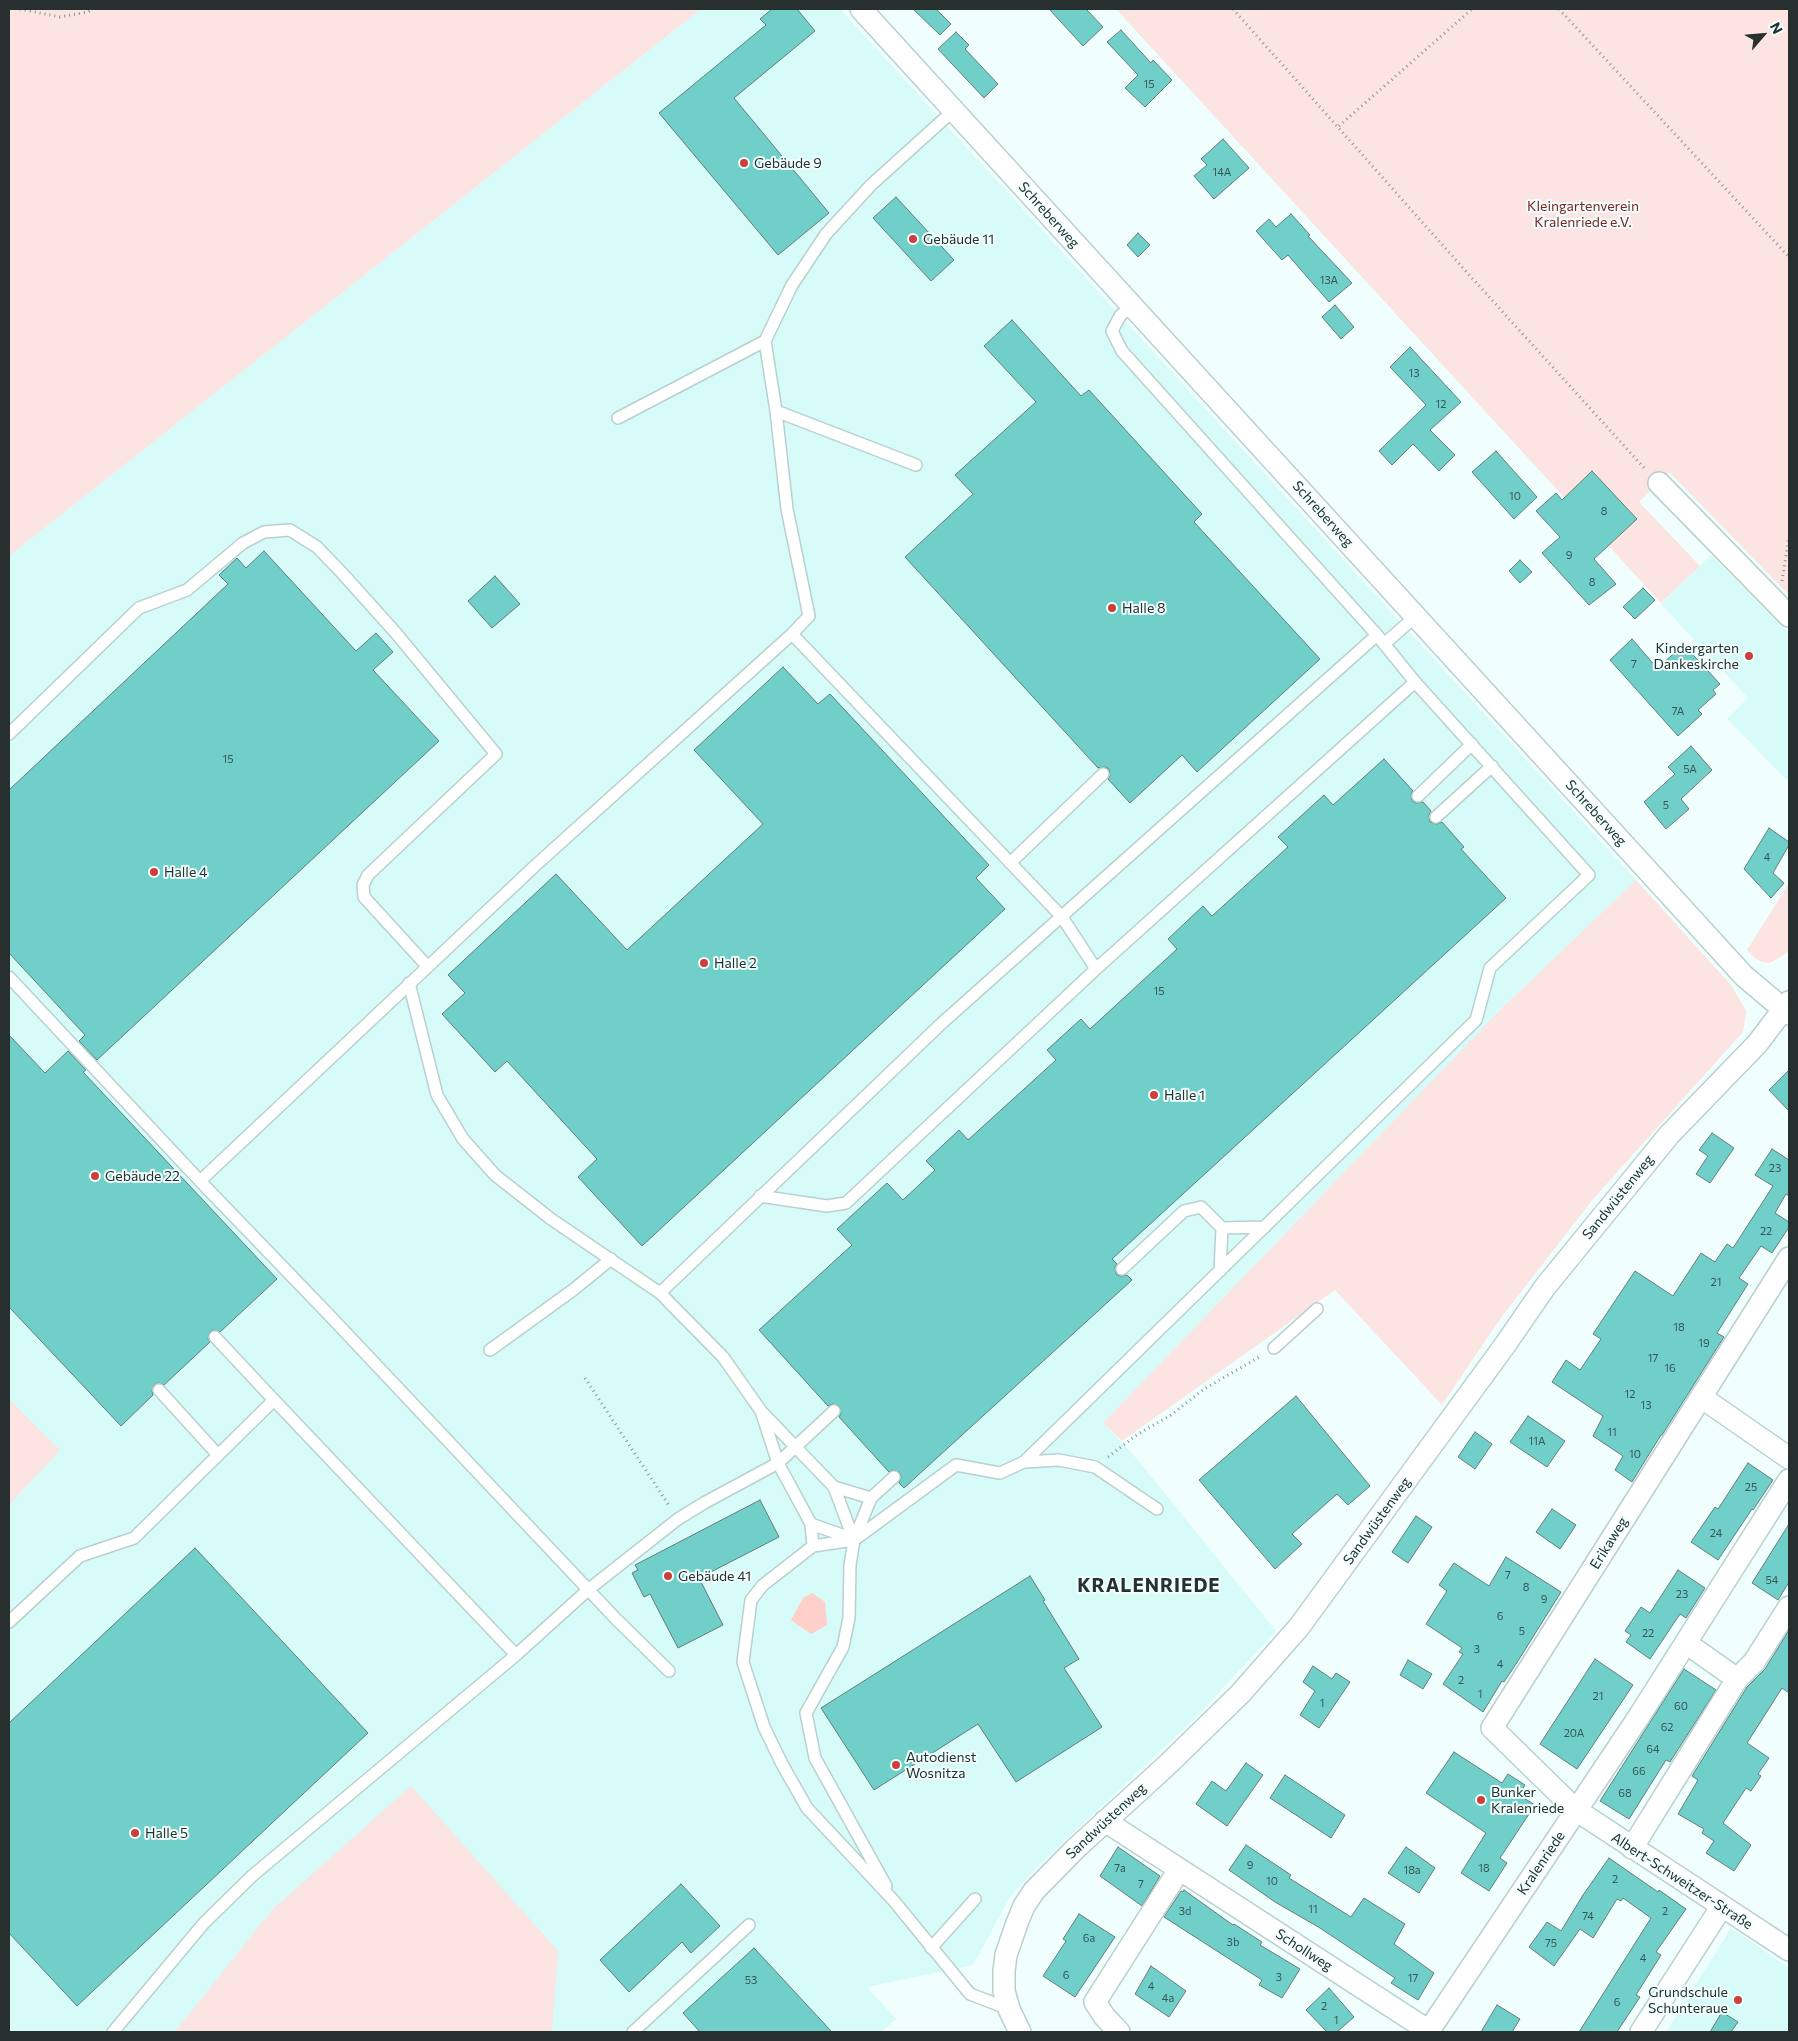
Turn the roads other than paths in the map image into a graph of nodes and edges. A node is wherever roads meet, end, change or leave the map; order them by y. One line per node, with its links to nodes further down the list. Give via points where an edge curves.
1 (861, 9): 2 (street, Schreberweg)
2 (954, 110): 3 (street, Schreberweg); 4 (lane, via 871,185 826,234 792,284)
3 (1132, 306): 9 (street, Schreberweg); 12 (lane, via 1120,316 1112,331 1122,351)
4 (766, 341): 5 (lane); 6 (lane)
5 (776, 411): 7 (lane); 11 (lane, via 787,509 809,616)
6 (618, 418)
7 (916, 465)
8 (1659, 483): 10 (street)
9 (1416, 616): 12 (lane); 26 (street, Schreberweg, via 1744,976)
10 (1789, 616)
11 (792, 634): 20 (lane); 22 (lane)
12 (1381, 640): 13 (lane); 21 (lane)
13 (1415, 682): 15 (lane); 23 (lane)
14 (9, 734): 22 (lane, via 140,608 187,590 250,539 264,532 290,530 317,547 342,573 496,754 368,875 364,885 364,897)
15 (1472, 744): 16 (lane); 18 (lane)
16 (1492, 766): 19 (lane); 29 (lane, via 1589,875 1490,968 1476,1020)
17 (1103, 774): 20 (lane)
18 (1418, 796)
19 (1436, 817)
20 (1010, 863): 21 (lane)
21 (1062, 917): 23 (lane); 28 (lane, via 942,1023)
22 (427, 966): 25 (lane)
23 (1096, 968): 28 (lane, via 846,1203 827,1206)
24 (9, 977): 27 (lane)
25 (409, 982): 27 (lane); 32 (lane, via 437,1094 463,1139 495,1175 551,1219)
26 (1788, 1008): 68 (street, Sandwüstenweg, via 1669,1135 1545,1287 1305,1620 1240,1694)
27 (200, 1181): 60 (lane)
28 (760, 1196): 35 (lane)
29 (1265, 1227): 30 (lane); 34 (lane)
30 (1222, 1228): 33 (lane, via 1201,1207 1184,1212); 34 (lane)
31 (1789, 1258): 41 (street, Erikaweg)
32 (611, 1259): 35 (lane); 39 (lane, via 574,1290)
33 (1122, 1269)
34 (1220, 1271): 49 (lane)
35 (660, 1293): 43 (lane, via 723,1357)
36 (1318, 1309): 38 (lane)
37 (215, 1337): 42 (lane)
38 (1274, 1348)
39 (490, 1350)
40 (159, 1390): 46 (lane)
41 (1701, 1397): 47 (street); 67 (street, Erikaweg, via 1492,1728)
42 (274, 1400): 46 (lane); 64 (lane)
43 (761, 1411): 45 (lane); 48 (lane)
44 (834, 1411): 45 (lane)
45 (795, 1447): 48 (lane); 52 (lane)
46 (218, 1455): 62 (lane, via 134,1538 80,1556)
47 (1789, 1458)
48 (778, 1462): 55 (lane); 60 (lane, via 678,1519)
49 (1024, 1462): 54 (lane, via 1059,1460 1095,1467); 56 (lane, via 1000,1474 956,1465)
50 (894, 1477): 53 (lane)
51 (1789, 1480): 63 (street, Kralenriede)
52 (834, 1487): 53 (lane); 56 (lane)
53 (871, 1498): 56 (lane)
54 (1157, 1509)
55 (811, 1524): 56 (lane); 58 (lane)
56 (854, 1540): 57 (lane); 59 (lane)
57 (835, 1543): 58 (lane); 59 (lane)
58 (813, 1546): 72 (lane, via 763,1584 751,1600 743,1662 764,1727 807,1808)
59 (850, 1564): 72 (lane, via 844,1647 806,1712 815,1758)
60 (589, 1589): 64 (lane); 65 (lane)
61 (1789, 1607): 66 (street, via 1754,1662)
62 (9, 1622)
63 (1686, 1643): 66 (street); 67 (street, Kralenriede)
64 (516, 1655): 79 (lane, via 252,1876 204,1923)
65 (669, 1671)
66 (1737, 1679): 69 (street)
67 (1576, 1810): 69 (street, Albert-Schweitzer-Straße); 78 (street, Kralenriede)
68 (1106, 1821): 70 (street, Schollweg); 77 (street, Sandwüstenweg, via 1047,1877 1024,1906 1006,1955 1004,1991)
69 (1632, 1848): 73 (street, Albert-Schweitzer-Straße)
70 (1179, 1870): 78 (street, Schollweg); 82 (street, via 1095,2002)
71 (975, 1899): 75 (lane)
72 (894, 1901): 75 (lane)
73 (1722, 1906): 76 (street, Albert-Schweitzer-Straße); 83 (street)
74 (750, 1925): 80 (lane)
75 (931, 1948): 77 (lane, via 970,1994)
76 (1789, 1950)
77 (1009, 2009): 81 (street, Sandwüstenweg)
78 (1428, 2031)
79 (113, 2032)
80 (633, 2032)
81 (1020, 2032)
82 (1120, 2032)
83 (1641, 2032)

